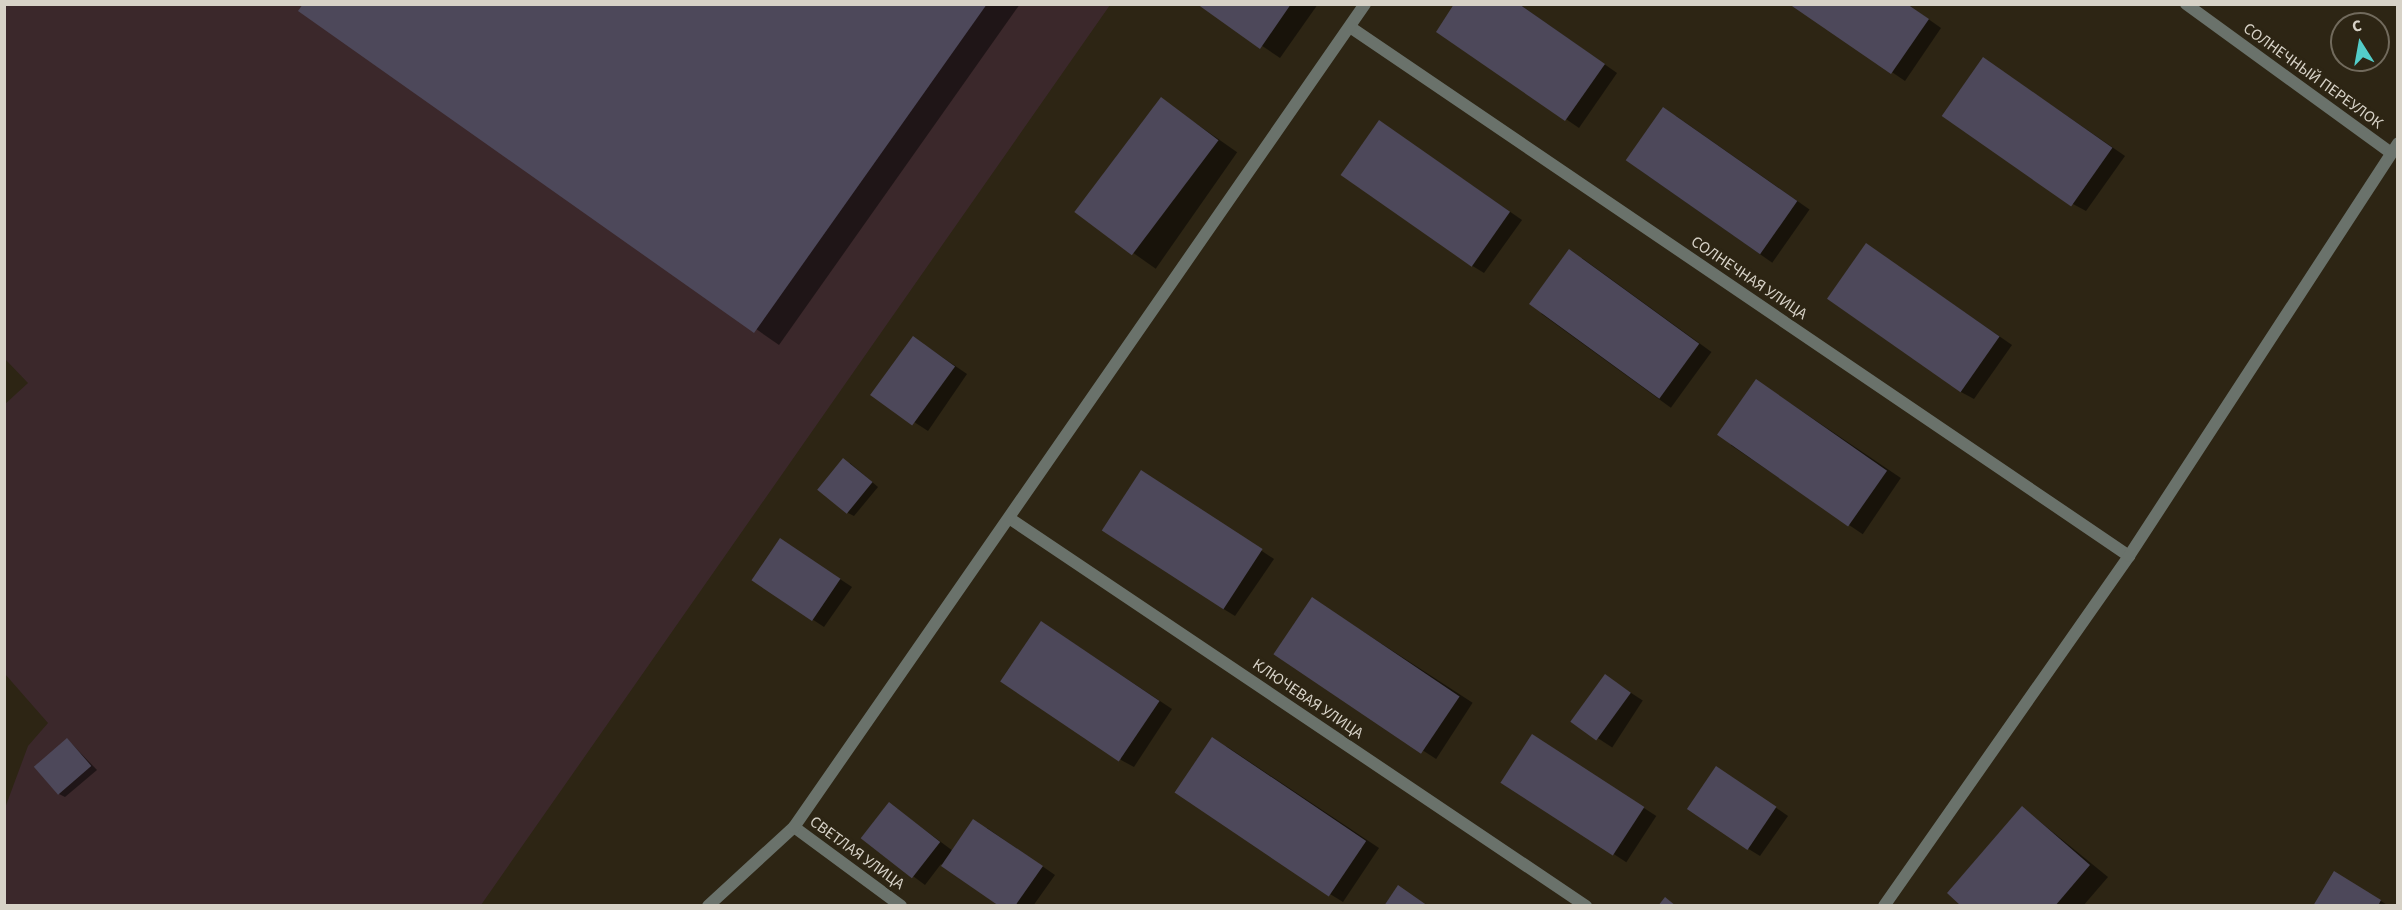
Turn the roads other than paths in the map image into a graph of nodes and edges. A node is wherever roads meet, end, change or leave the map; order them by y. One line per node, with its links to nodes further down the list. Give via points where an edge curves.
1 (1365, 4): 3 (street)
2 (2186, 4): 4 (street, СОЛНЕЧНЫЙ ПЕРЕУЛОК)
3 (1350, 27): 5 (street); 6 (street, СОЛНЕЧНАЯ УЛИЦА)
4 (2394, 148): 6 (street)
5 (1012, 520): 7 (street); 10 (street, КЛЮЧЕВАЯ УЛИЦА)
6 (2129, 556): 11 (street)
7 (794, 827): 8 (street); 9 (street, СВЕТЛАЯ УЛИЦА)
8 (708, 906)
9 (901, 906)
10 (1586, 906)
11 (1884, 906)

